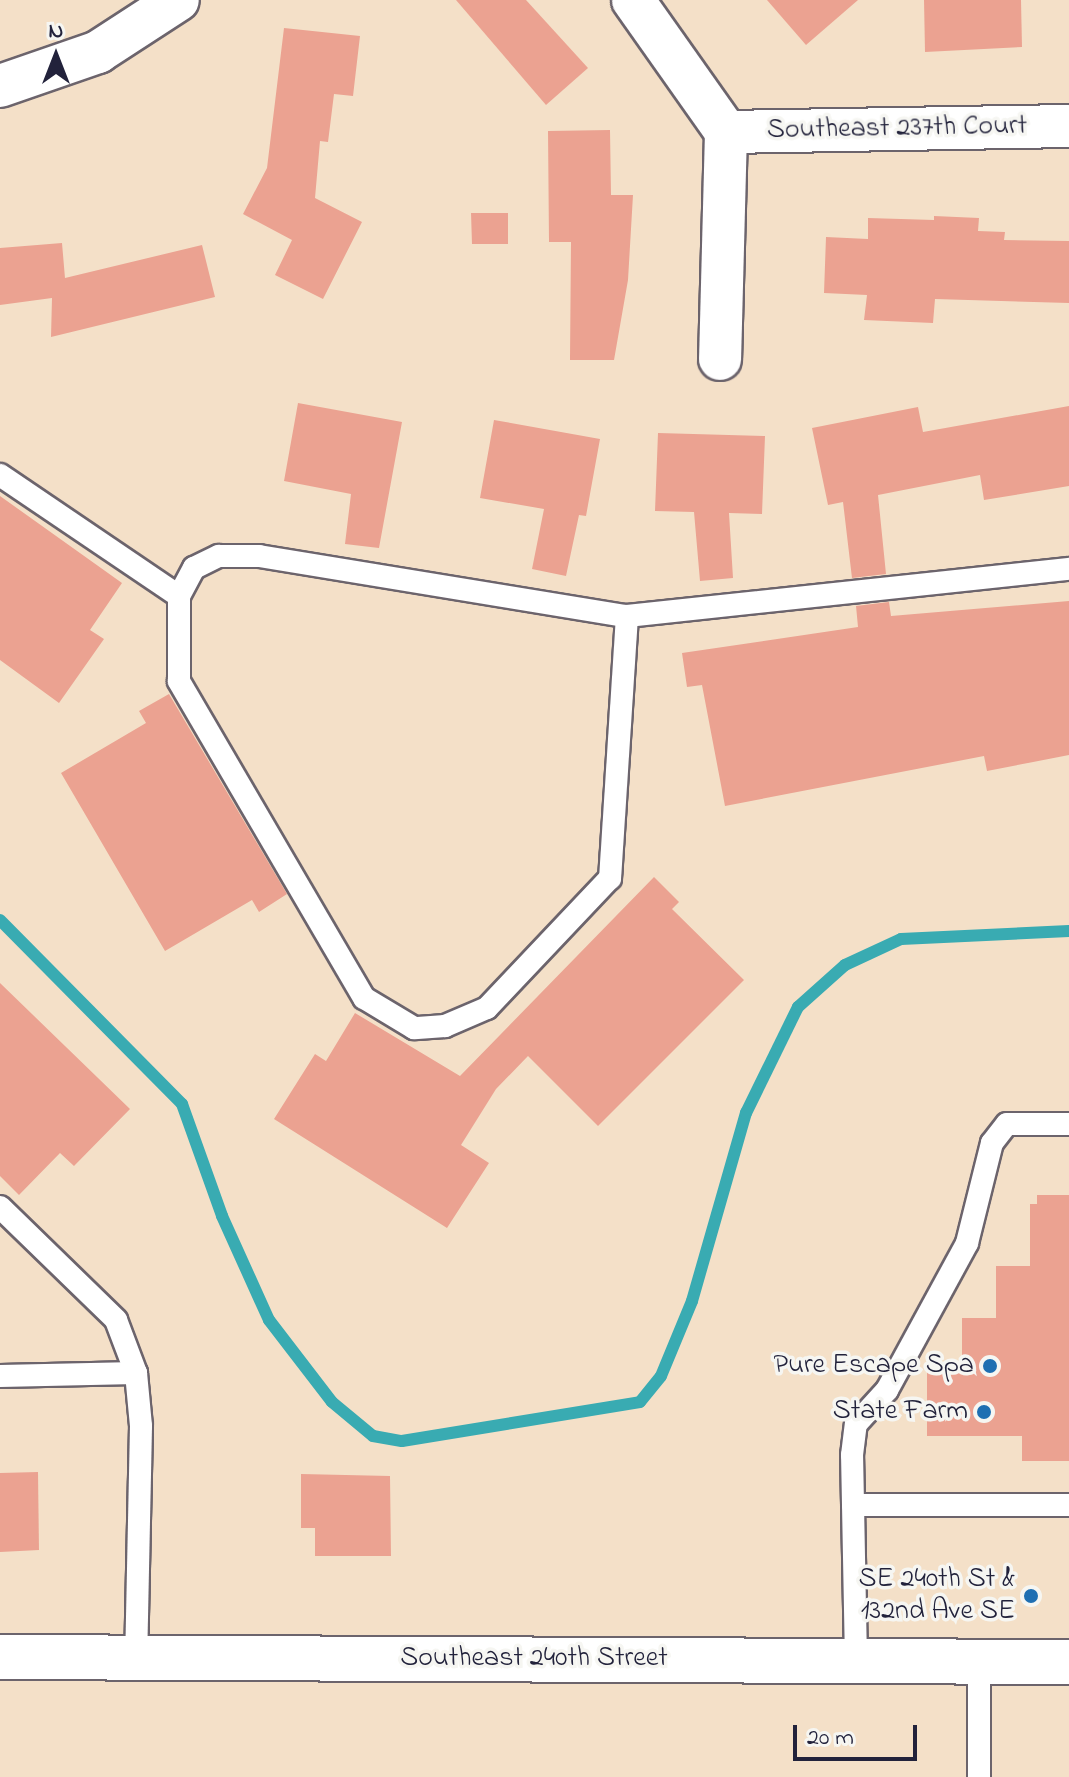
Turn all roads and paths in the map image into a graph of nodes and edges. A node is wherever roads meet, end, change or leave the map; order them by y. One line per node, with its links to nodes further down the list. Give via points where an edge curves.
1 (178, 0): 3 (street, via 98,52)
2 (633, 0): 5 (street)
3 (0, 86)
4 (1069, 126): 5 (street, Southeast 237th Court)
5 (726, 132): 6 (street)
6 (720, 359)
7 (0, 475): 9 (lane)
8 (1069, 569): 10 (lane)
9 (179, 596): 10 (lane, via 194,568 219,556 259,556); 10 (lane, via 179,681 364,998 414,1028 445,1026 487,1008 610,878)
10 (627, 616)
11 (1069, 1124): 15 (lane, via 1007,1124 992,1143 967,1243 887,1390 856,1424)
12 (0, 1207): 13 (lane, via 116,1320)
13 (136, 1373): 14 (lane); 18 (lane, via 141,1426)
14 (0, 1376)
15 (853, 1505): 16 (lane); 19 (lane)
16 (1069, 1505)
17 (0, 1657): 18 (main road, Southeast 240th Street)
18 (136, 1657): 19 (main road, Southeast 240th Street)
19 (856, 1661): 20 (main road, Southeast 240th Street)
20 (979, 1662): 21 (main road, Southeast 240th Street); 22 (lane)
21 (1069, 1662)
22 (979, 1777)

